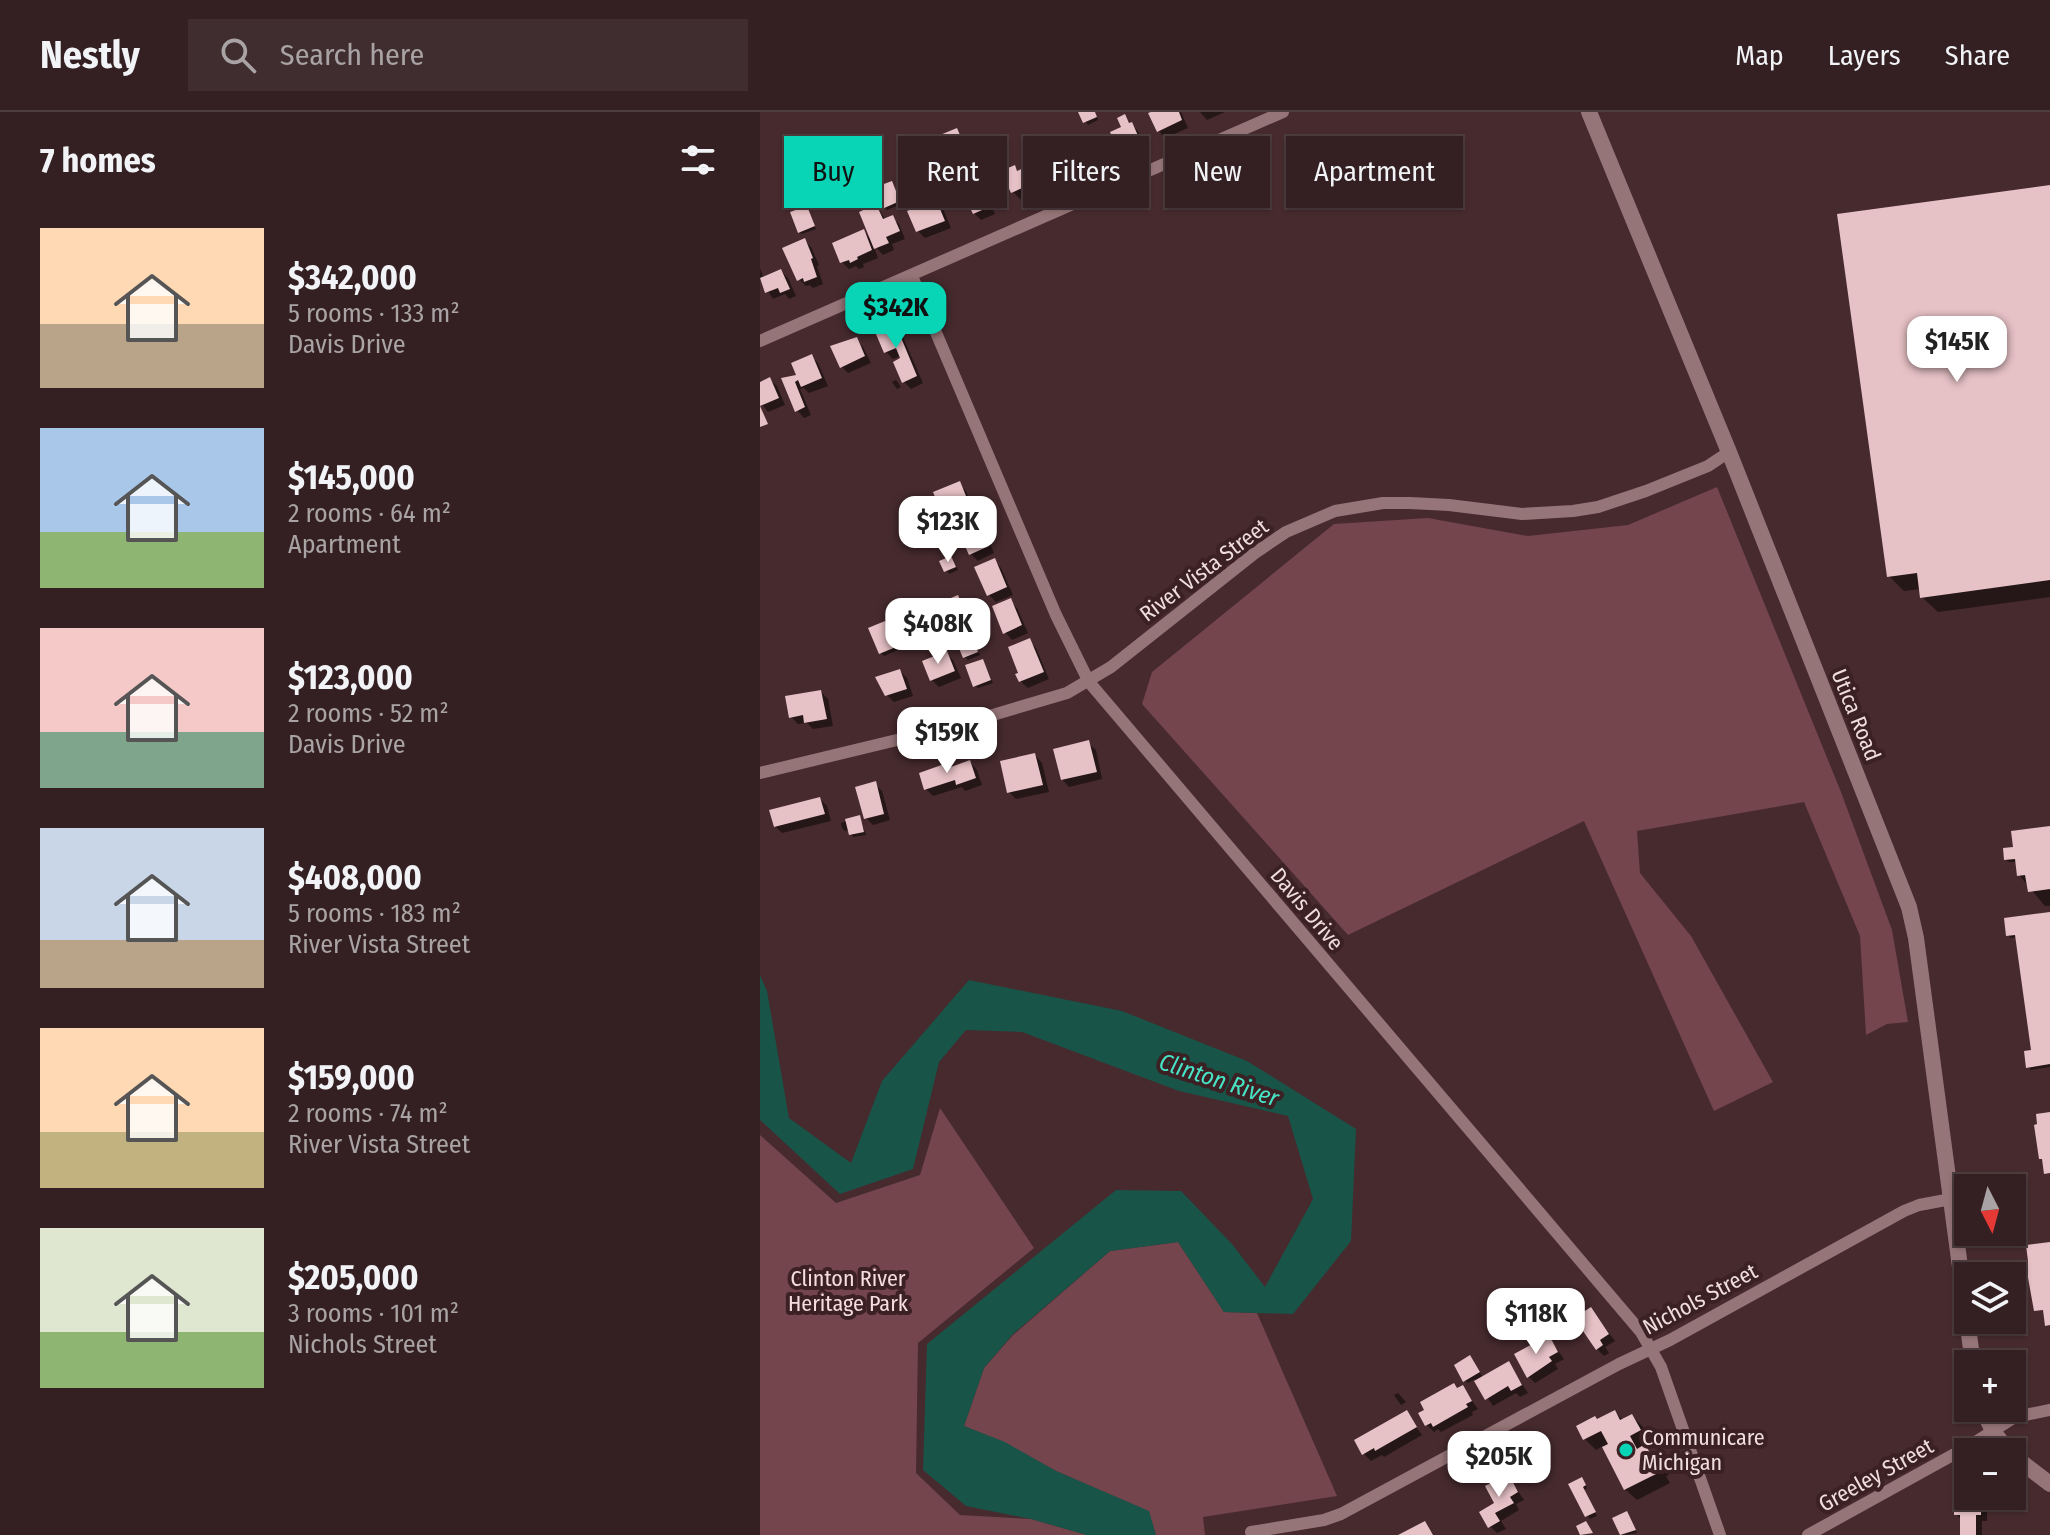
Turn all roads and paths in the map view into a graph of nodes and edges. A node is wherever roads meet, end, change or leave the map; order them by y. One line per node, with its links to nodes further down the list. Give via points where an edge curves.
1 (1283, 112): 3 (street)
2 (1589, 112): 5 (street, Utica Road)
3 (912, 276): 4 (street); 6 (street, Davis Drive)
4 (760, 341)
5 (1729, 452): 6 (street, River Vista Street, via 1646,491 1573,511 1522,514 1410,503 1335,511 1286,532 1255,553); 8 (street, Utica Road, via 1909,907)
6 (1089, 682): 7 (street, River Vista Street, via 972,722); 9 (street, Davis Drive)
7 (760, 773)
8 (1951, 1199): 9 (street, Nichols Street, via 1904,1211); 10 (street, Utica Road)
9 (1652, 1348): 17 (street, Nichols Street, via 1333,1518); 18 (street, Davis Drive)
10 (1971, 1350)
11 (2050, 1410): 13 (street, Greeley Street, via 2021,1415)
12 (1989, 1422): 13 (street)
13 (1993, 1431): 14 (street); 19 (street, Greeley Street)
14 (1998, 1438)
15 (2026, 1466): 16 (street)
16 (2050, 1484)
17 (1251, 1532)
18 (1720, 1535)
19 (1808, 1535)

